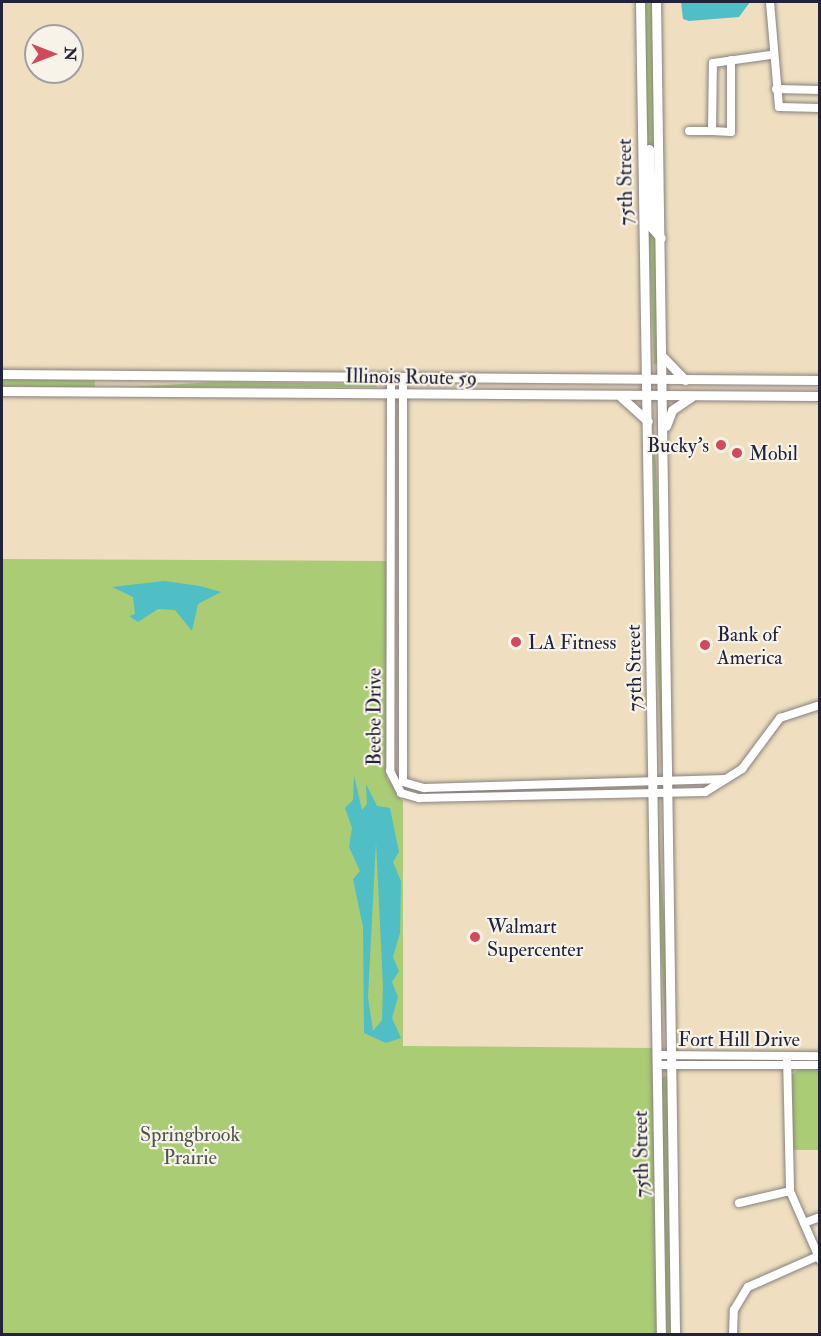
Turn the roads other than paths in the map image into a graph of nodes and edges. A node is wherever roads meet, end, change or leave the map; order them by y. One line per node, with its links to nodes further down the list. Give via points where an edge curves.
1 (640, 2): 9 (main road, 75th Street)
2 (656, 2): 12 (main road, 75th Street)
3 (770, 2): 4 (street)
4 (770, 56): 5 (street); 6 (street)
5 (731, 60): 11 (street, via 713,63); 11 (street, via 731,132)
6 (776, 89): 7 (street); 8 (street, via 779,107)
7 (819, 90)
8 (819, 108)
9 (642, 130): 12 (main road, via 649,148 651,228); 17 (main road, 75th Street)
10 (689, 131): 11 (street)
11 (712, 131)
12 (661, 238): 13 (main road, 75th Street)
13 (663, 357): 18 (main road, 75th Street); 19 (main road)
14 (2, 374): 15 (main road, Illinois Route 59)
15 (391, 379): 16 (main road, Illinois Route 59); 22 (street, Beebe Drive)
16 (403, 379): 17 (main road, Illinois Route 59); 23 (street, Beebe Drive)
17 (648, 380): 18 (main road, Illinois Route 59); 25 (main road, 75th Street)
18 (663, 380): 19 (main road, Illinois Route 59); 26 (main road, 75th Street)
19 (685, 380): 20 (main road, Illinois Route 59)
20 (819, 380)
21 (2, 391): 22 (main road, Illinois Route 59)
22 (391, 395): 23 (main road, Illinois Route 59); 35 (street, Beebe Drive, via 390,771 394,786 416,798)
23 (402, 396): 24 (main road, Illinois Route 59); 33 (street, Beebe Drive, via 401,778 415,788)
24 (618, 396): 25 (main road, Illinois Route 59); 29 (main road)
25 (648, 396): 26 (main road, Illinois Route 59); 29 (main road, 75th Street)
26 (663, 396): 27 (main road, Illinois Route 59); 30 (main road, 75th Street)
27 (692, 396): 28 (main road, Illinois Route 59); 30 (main road, via 672,410)
28 (819, 396)
29 (648, 422): 33 (main road, 75th Street)
30 (664, 431): 34 (main road, 75th Street)
31 (819, 705): 32 (street, Beebe Drive, via 780,719 742,769)
32 (726, 780): 34 (street, Beebe Drive); 36 (street, Beebe Drive, via 705,792)
33 (654, 784): 34 (street, Beebe Drive); 35 (main road, 75th Street)
34 (669, 784): 36 (main road, 75th Street)
35 (654, 795): 36 (street, Beebe Drive); 38 (main road, 75th Street)
36 (669, 795): 39 (main road, 75th Street)
37 (819, 1056): 40 (street, Fort Hill Drive)
38 (658, 1060): 39 (street, Fort Hill Drive); 47 (main road, 75th Street)
39 (671, 1060): 40 (street, Fort Hill Drive); 48 (main road, 75th Street)
40 (787, 1060): 41 (street, Fort Hill Drive); 42 (street)
41 (819, 1065)
42 (790, 1191): 43 (street); 45 (street)
43 (739, 1203)
44 (819, 1217): 45 (street)
45 (804, 1223): 46 (street)
46 (819, 1258): 49 (street, via 748,1287 735,1306)
47 (661, 1335)
48 (675, 1335)
49 (733, 1335)

